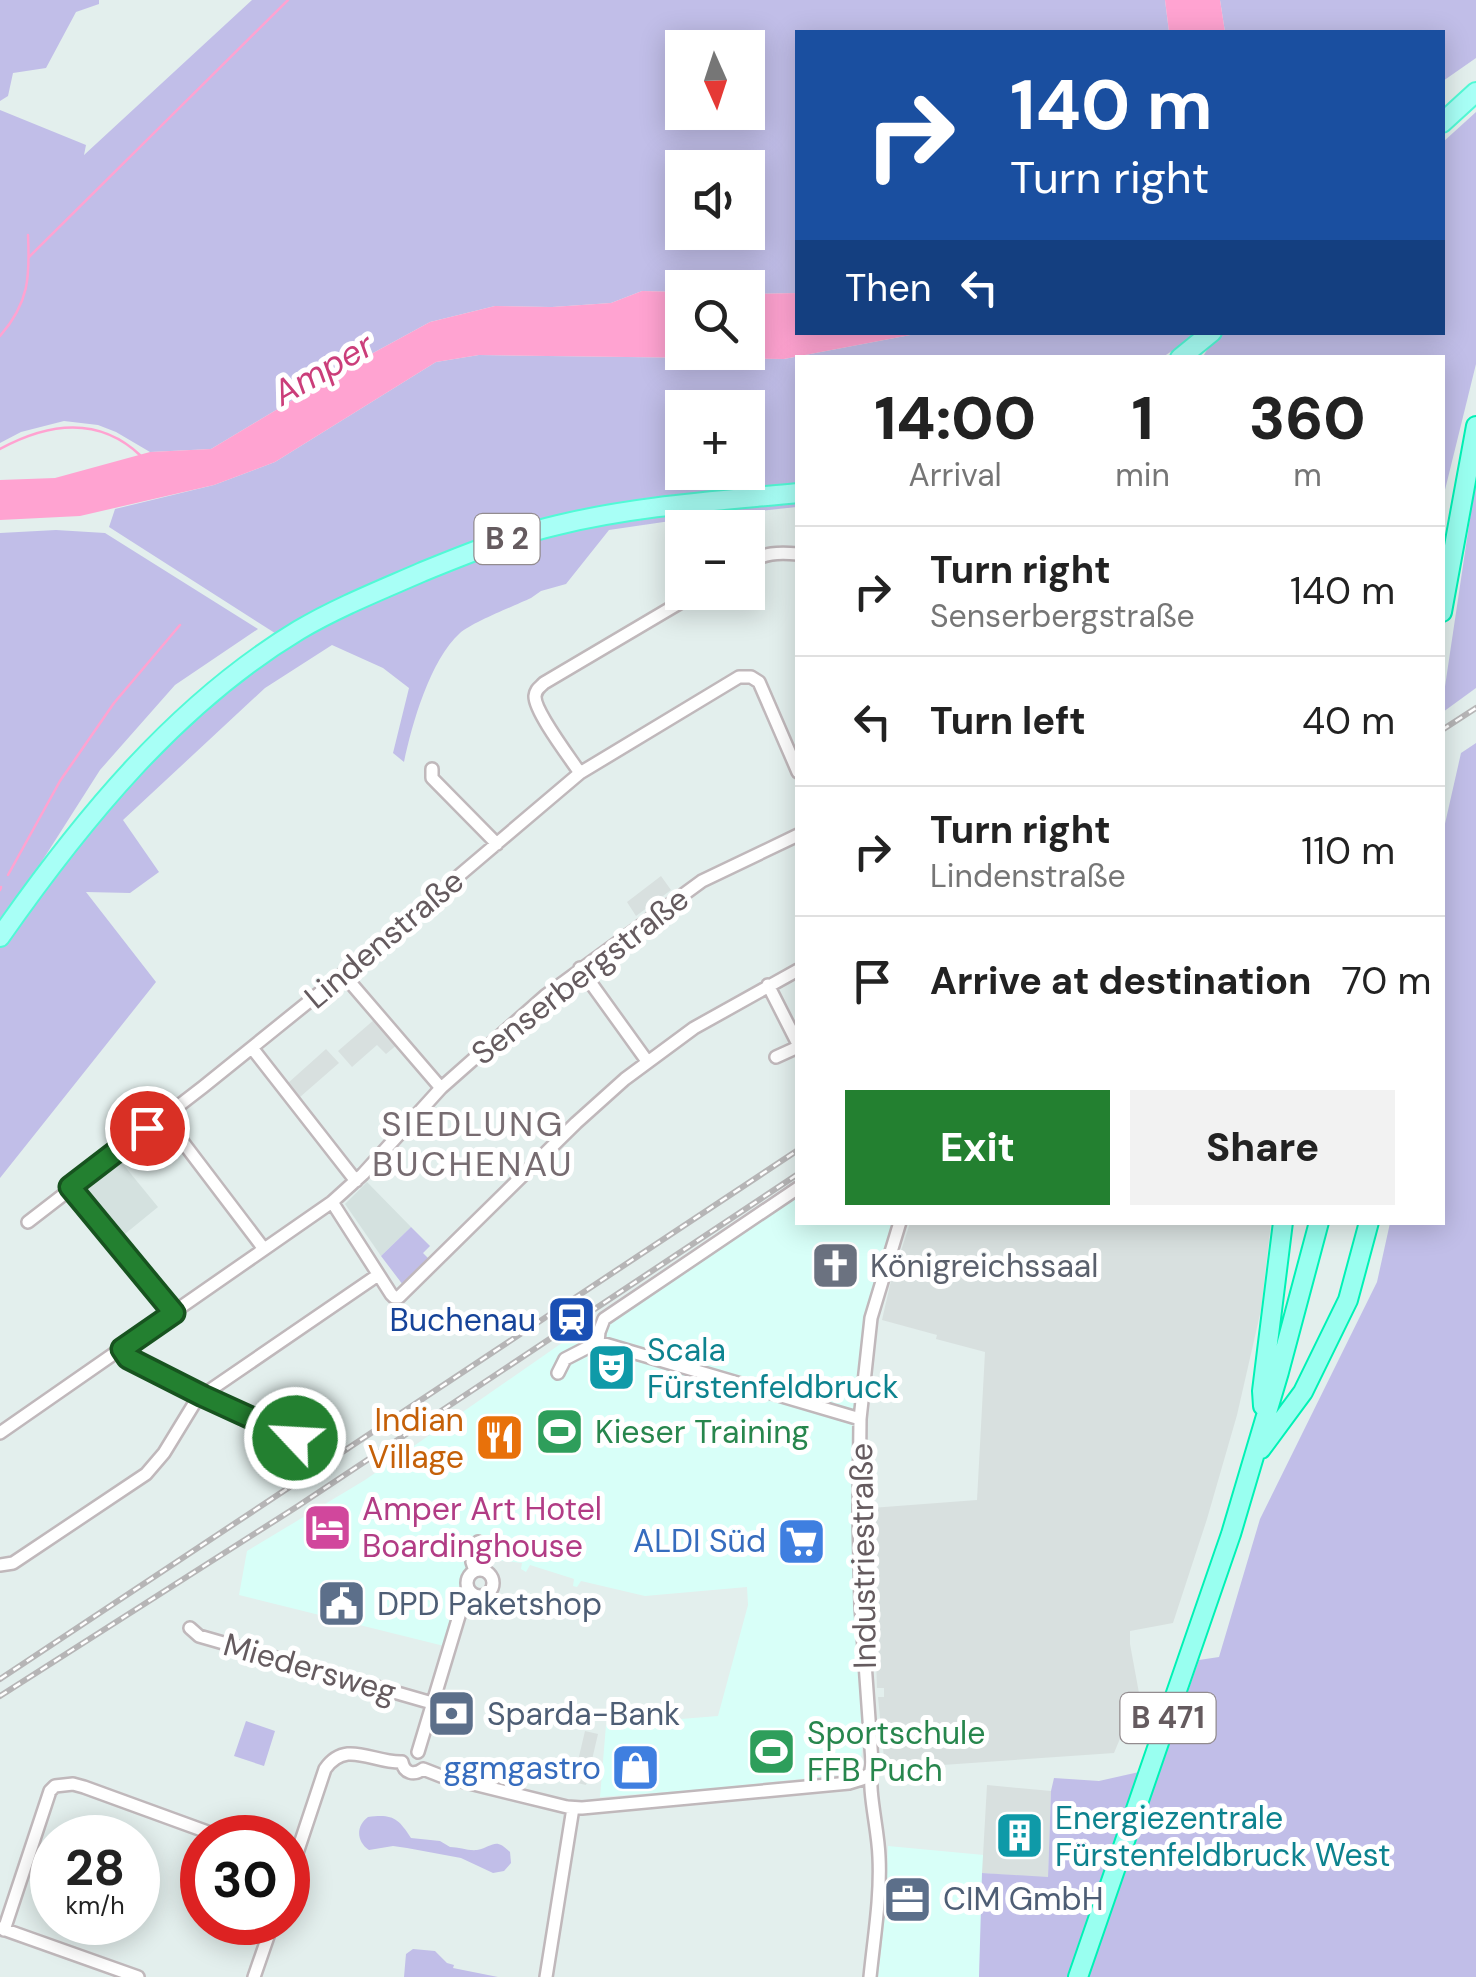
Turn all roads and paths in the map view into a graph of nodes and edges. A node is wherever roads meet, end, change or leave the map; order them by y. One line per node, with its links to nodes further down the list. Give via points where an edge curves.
1 (1476, 92): 2 (main road)
2 (1445, 120)
3 (1208, 335): 4 (main road)
4 (1184, 355)
5 (1476, 426): 9 (highway)
6 (795, 493): 16 (main road, B 2, via 554,525 506,539 299,630 195,707 116,786)
7 (765, 554): 8 (street)
8 (795, 554)
9 (1445, 596)
10 (668, 610): 13 (street, via 537,690 540,713)
11 (795, 765): 13 (street, Lindenstraße, via 752,676)
12 (432, 768): 15 (street, via 432,778)
13 (580, 773): 15 (street, Lindenstraße)
14 (795, 835): 17 (street, Senserbergstraße, via 702,881)
15 (497, 844): 19 (street, Lindenstraße)
16 (0, 937)
17 (580, 968): 25 (street); 26 (street, Senserbergstraße)
18 (795, 972): 20 (street)
19 (343, 974): 22 (street, Lindenstraße); 26 (street)
20 (768, 985): 21 (street); 25 (street)
21 (795, 1040)
22 (252, 1048): 27 (street, Lindenstraße); 28 (street)
23 (795, 1048): 24 (street)
24 (776, 1057)
25 (647, 1061): 38 (street, via 404,1295 394,1297)
26 (440, 1088): 28 (street, Senserbergstraße)
27 (164, 1116): 29 (street, Lindenstraße); 37 (street)
28 (356, 1181): 31 (street, Senserbergstraße)
29 (70, 1187): 32 (street, Lindenstraße); 39 (street)
30 (795, 1190): 40 (street, via 604,1319)
31 (332, 1202): 37 (street, Senserbergstraße); 38 (street)
32 (28, 1222)
33 (899, 1225): 44 (street, Industriestraße, via 871,1318)
34 (1283, 1225): 45 (highway, via 1262,1391)
35 (1318, 1225): 45 (highway, B 471)
36 (1368, 1225): 48 (highway, via 1348,1300 1304,1392)
37 (264, 1250): 39 (street, Senserbergstraße)
38 (378, 1274): 43 (street)
39 (174, 1313): 41 (street, Senserbergstraße)
40 (598, 1342): 42 (street, via 565,1359); 44 (street)
41 (122, 1349): 43 (street); 46 (street, Senserbergstraße)
42 (558, 1374)
43 (203, 1396): 47 (street); 50 (street, via 146,1474 12,1563)
44 (860, 1419): 58 (street, Industriestraße)
45 (1264, 1426): 48 (highway, B 471)
46 (0, 1433)
47 (295, 1438)
48 (1254, 1457): 68 (highway, B 471)
49 (478, 1542): 51 (street)
50 (0, 1564)
51 (475, 1571): 52 (street, via 467,1581); 52 (street, via 490,1574 492,1595)
52 (472, 1593): 54 (street)
53 (190, 1628): 54 (street, Miedersweg)
54 (432, 1703): 55 (street)
55 (418, 1752): 56 (street); 57 (street)
56 (402, 1762): 57 (street, via 410,1773); 60 (street, via 336,1756)
57 (423, 1769): 59 (street)
58 (869, 1774): 59 (street, via 850,1784); 67 (street, Industriestraße, via 879,1861)
59 (574, 1808): 66 (street)
60 (308, 1815)
61 (180, 1822): 62 (street, via 84,1787 54,1786)
62 (2, 1929): 64 (street)
63 (266, 1945): 65 (street)
64 (138, 1977)
65 (254, 1977)
66 (546, 1977)
67 (870, 1977)
68 (1078, 1977)

